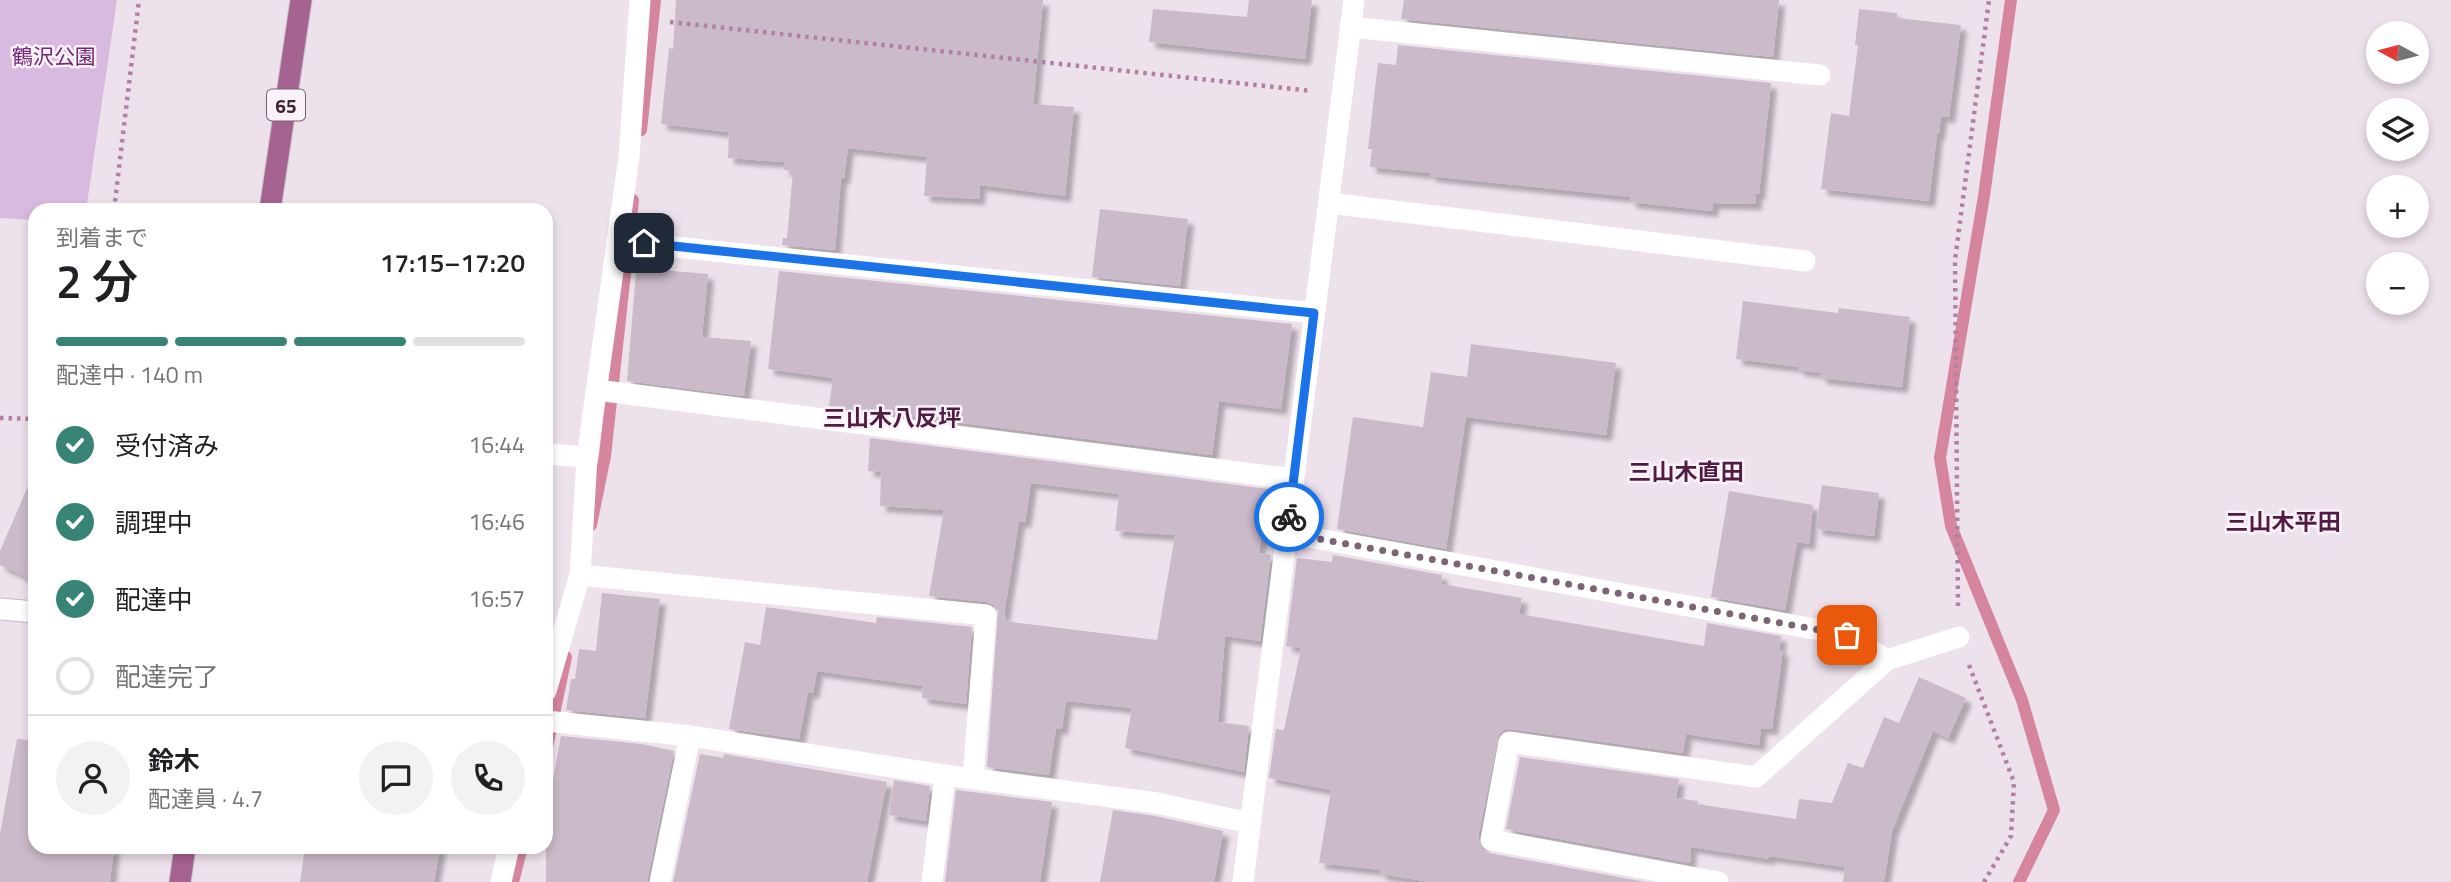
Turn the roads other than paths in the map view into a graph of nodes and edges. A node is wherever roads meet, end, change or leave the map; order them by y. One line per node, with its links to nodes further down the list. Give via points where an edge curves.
1 (301, 0): 6 (main road, 65)
2 (1354, 0): 4 (street)
3 (639, 9): 8 (street, via 629,158)
4 (1350, 27): 5 (street); 7 (street)
5 (1820, 75)
6 (271, 203)
7 (1329, 203): 9 (street); 10 (street)
8 (617, 241): 10 (street); 11 (street)
9 (1805, 261)
10 (1314, 313): 14 (street)
11 (597, 390): 13 (street); 14 (street)
12 (553, 455): 13 (street)
13 (587, 457): 16 (street)
14 (1293, 478): 15 (street)
15 (1287, 533): 20 (street, via 1847,635); 26 (street)
16 (580, 575): 21 (street); 25 (street, via 986,615)
17 (0, 609): 18 (street)
18 (28, 611)
19 (1959, 637): 20 (street)
20 (1887, 660): 34 (street, via 1756,777 1509,742 1490,840)
21 (553, 667)
22 (553, 722): 23 (street)
23 (690, 736): 24 (street); 31 (street)
24 (945, 775): 25 (street); 32 (street)
25 (973, 779): 26 (street, via 1157,803)
26 (1250, 823): 33 (street)
27 (184, 854): 29 (main road)
28 (507, 854): 30 (street)
29 (180, 882)
30 (501, 882)
31 (660, 882)
32 (932, 882)
33 (1243, 882)
34 (1718, 882)

